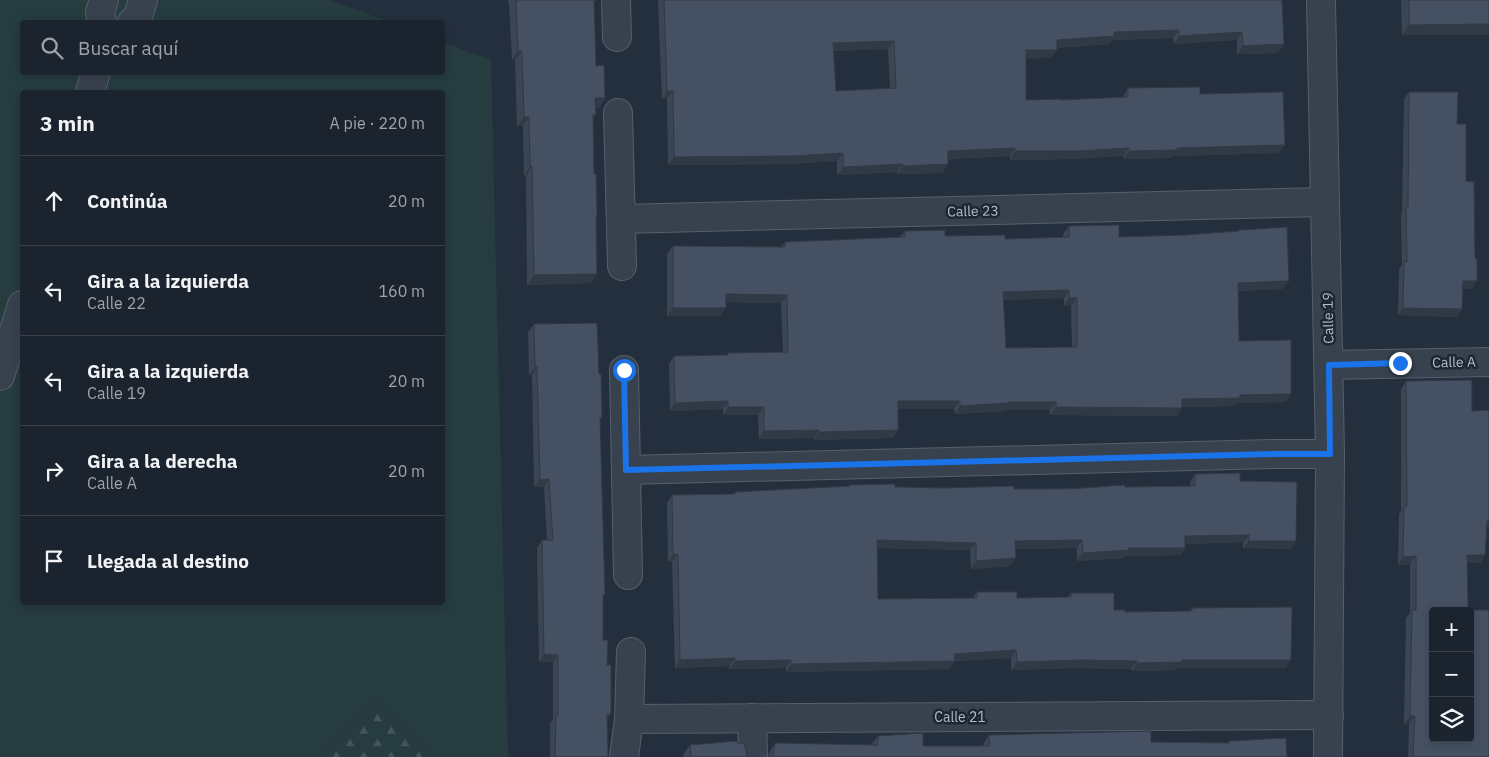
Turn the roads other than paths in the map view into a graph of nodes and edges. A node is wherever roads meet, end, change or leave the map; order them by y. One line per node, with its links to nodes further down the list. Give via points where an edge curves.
1 (104, 0): 5 (street, via 100,12)
2 (143, 0): 6 (street)
3 (616, 0): 7 (street)
4 (1321, 0): 11 (street, Calle 19)
5 (102, 20)
6 (134, 20)
7 (617, 37)
8 (95, 75): 9 (street)
9 (91, 90)
10 (618, 113): 12 (street)
11 (1325, 202): 12 (street, Calle 23); 16 (street, Calle 19)
12 (621, 219): 13 (street)
13 (622, 266)
14 (20, 311): 18 (street)
15 (1489, 362): 16 (street, Calle A)
16 (1329, 365): 19 (street, Calle 19)
17 (624, 370): 20 (street)
18 (0, 376)
19 (1330, 454): 20 (street); 23 (street, Calle 19)
20 (626, 470): 21 (street)
21 (628, 575)
22 (631, 652): 25 (street)
23 (1329, 715): 24 (street, Calle 21); 28 (street, Calle 19)
24 (752, 718): 25 (street, Calle 21); 27 (street)
25 (629, 719): 26 (street)
26 (624, 757)
27 (753, 757)
28 (1328, 757)

